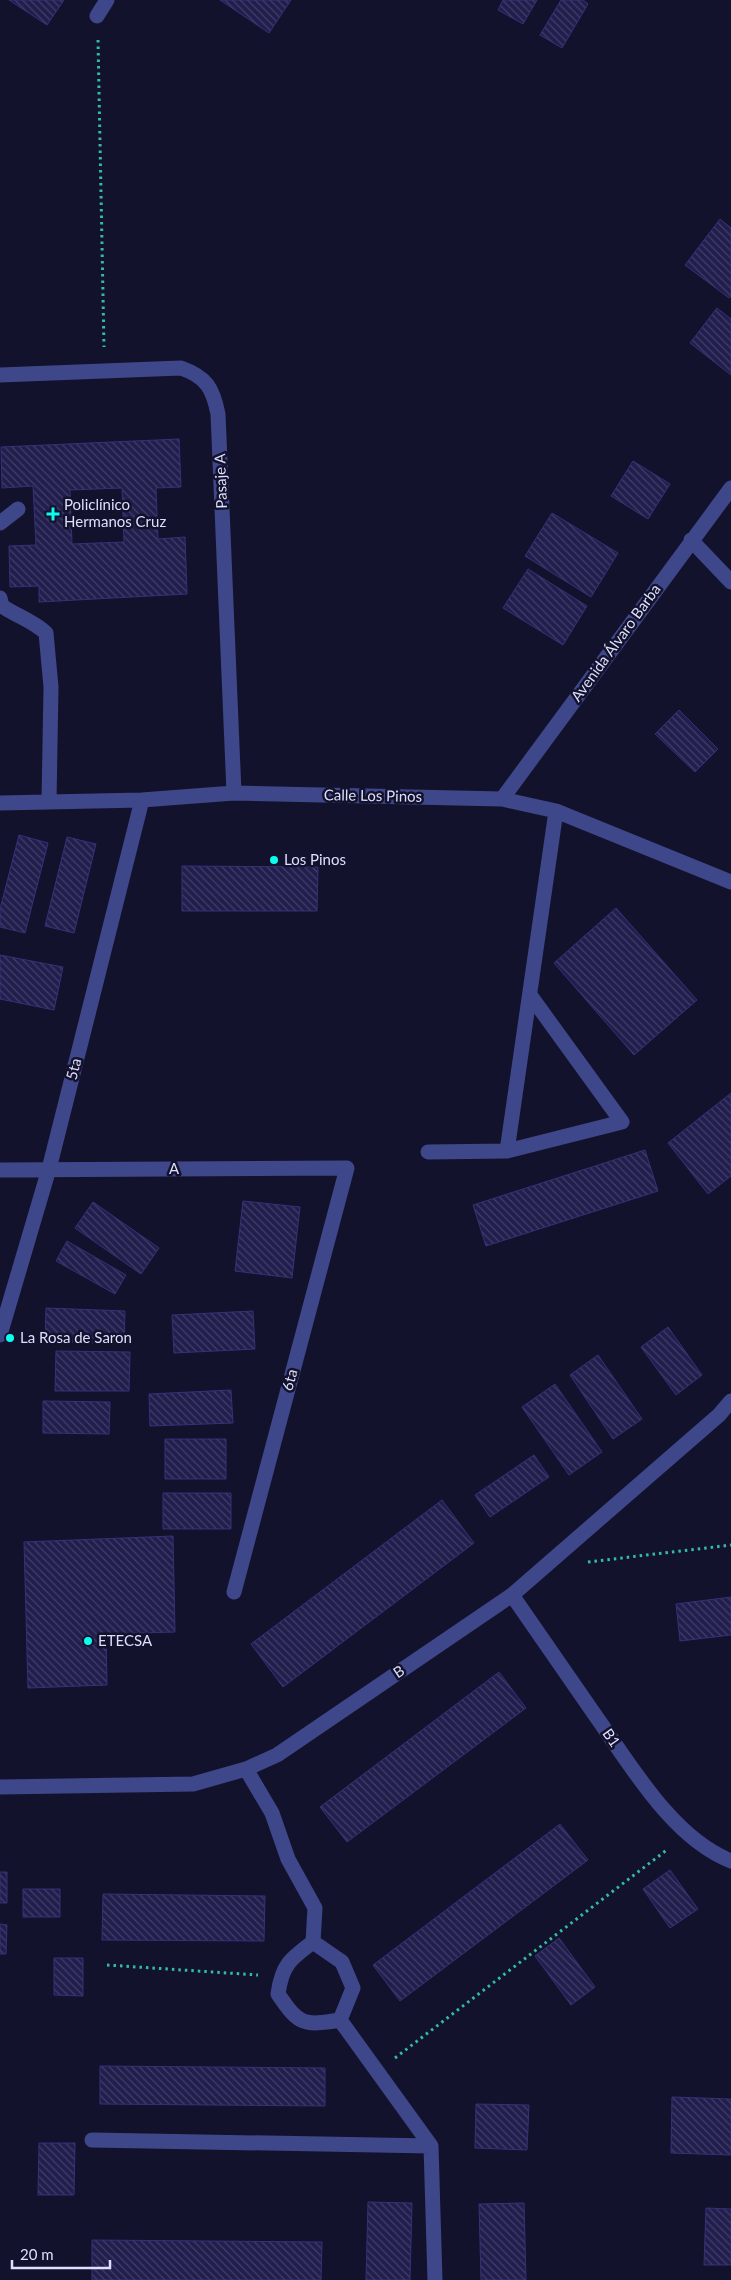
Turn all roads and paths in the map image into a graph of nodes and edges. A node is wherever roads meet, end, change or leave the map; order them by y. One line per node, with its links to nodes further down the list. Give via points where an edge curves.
1 (107, 0): 2 (street)
2 (97, 16): 3 (path)
3 (104, 372): 4 (street, Pasaje A); 11 (street, Pasaje A, via 182,368 196,373 215,398)
4 (0, 375)
5 (731, 488): 8 (street, Avenida Álvaro Barba)
6 (18, 509): 7 (street)
7 (0, 524)
8 (691, 540): 9 (street); 12 (street, Avenida Álvaro Barba)
9 (731, 582)
10 (0, 598): 14 (street, via 2,606 16,616 33,621 46,633 51,687)
11 (234, 793): 12 (street, Calle Los Pinos); 13 (street, Calle Los Pinos)
12 (502, 799): 16 (street, Calle Los Pinos)
13 (142, 800): 14 (street, Calle Los Pinos); 23 (street, 5ta)
14 (49, 802): 15 (street, Calle Los Pinos)
15 (0, 803)
16 (556, 811): 17 (street, Calle Los Pinos); 18 (street)
17 (731, 882)
18 (530, 995): 19 (street); 19 (street, via 622,1122)
19 (507, 1150): 20 (street)
20 (428, 1152)
21 (347, 1168): 23 (street, A); 28 (street, 6ta)
22 (0, 1170): 23 (street, A)
23 (49, 1170): 24 (street, 5ta)
24 (0, 1335)
25 (731, 1400): 29 (street, B, via 719,1415)
26 (731, 1545): 27 (path)
27 (584, 1562)
28 (234, 1592)
29 (512, 1595): 30 (street, B, via 277,1755); 32 (street, B1, via 642,1782 664,1811)
30 (246, 1769): 31 (street, B, via 193,1784); 34 (street, via 272,1813 288,1860 315,1908)
31 (0, 1787)
32 (689, 1833): 33 (street, B1, via 719,1856); 38 (path)
33 (731, 1860)
34 (313, 1942): 36 (street, via 289,1961); 37 (street, via 342,1962 353,1988)
35 (107, 1965): 36 (path)
36 (281, 1976): 37 (street, via 278,1994 293,2016 313,2025)
37 (340, 2020): 38 (street)
38 (377, 2072): 40 (street)
39 (92, 2140): 40 (street)
40 (431, 2146): 41 (street)
41 (435, 2280)

